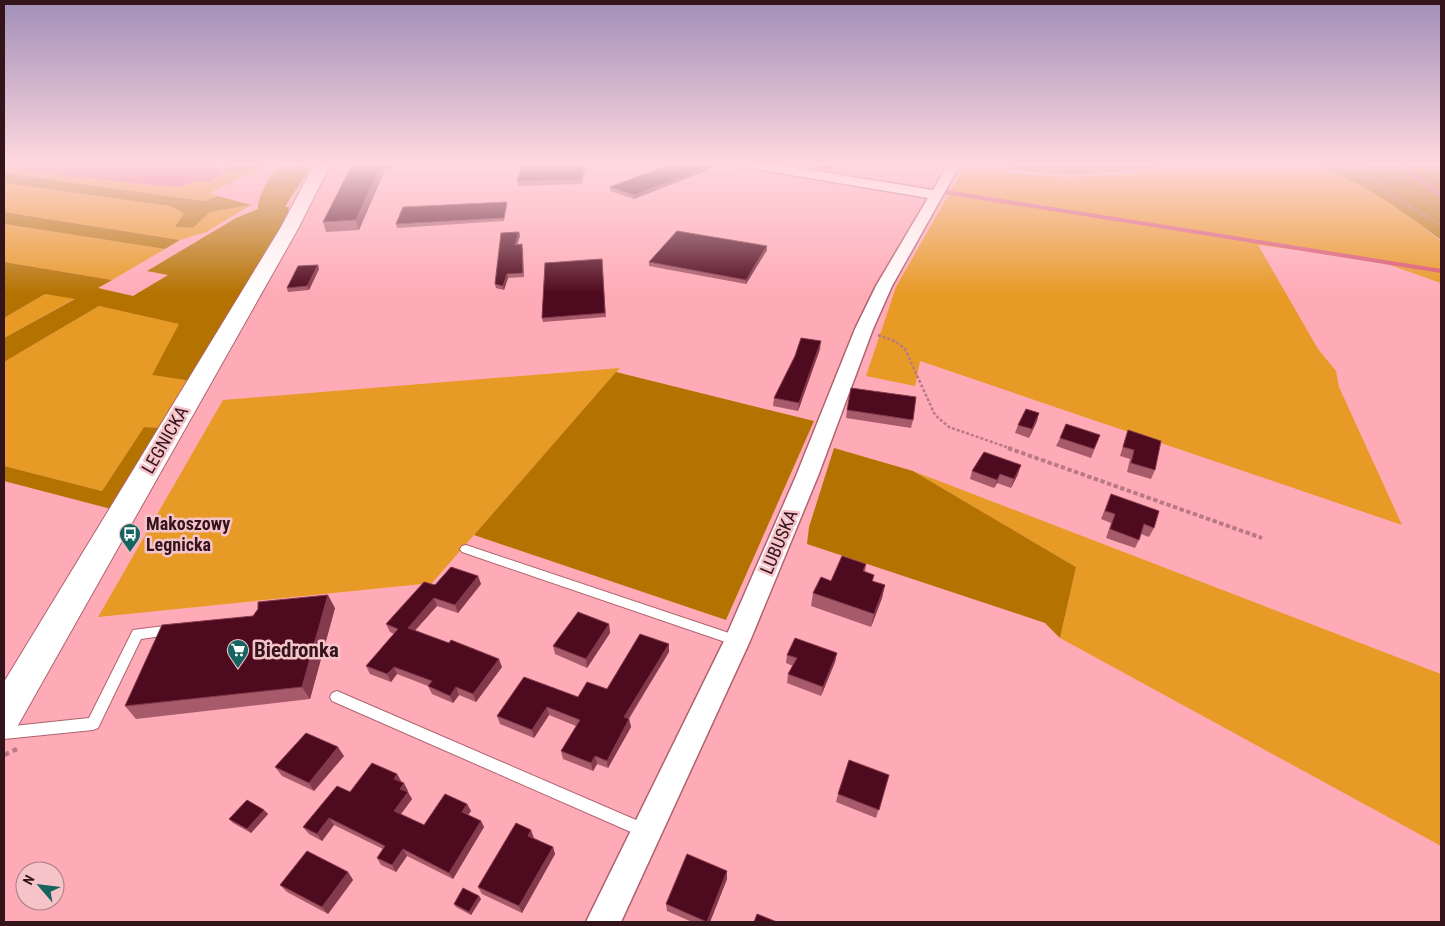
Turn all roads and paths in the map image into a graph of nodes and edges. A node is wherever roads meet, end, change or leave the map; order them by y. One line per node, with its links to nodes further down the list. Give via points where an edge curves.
1 (301, 206): 11 (main road, LEGNICKA)
2 (930, 206): 5 (street, LUBUSKA, via 884,286)
3 (1412, 206): 4 (path)
4 (1441, 225)
5 (864, 329): 6 (path, via 895,341 905,349 935,415 949,427); 9 (street, LUBUSKA, via 807,476)
6 (1262, 538)
7 (466, 549): 9 (lane)
8 (184, 629): 12 (lane, via 138,634 93,724)
9 (737, 641): 13 (street, LUBUSKA)
10 (337, 697): 13 (lane)
11 (4, 715)
12 (4, 733)
13 (648, 832): 14 (street, LUBUSKA)
14 (603, 922)

